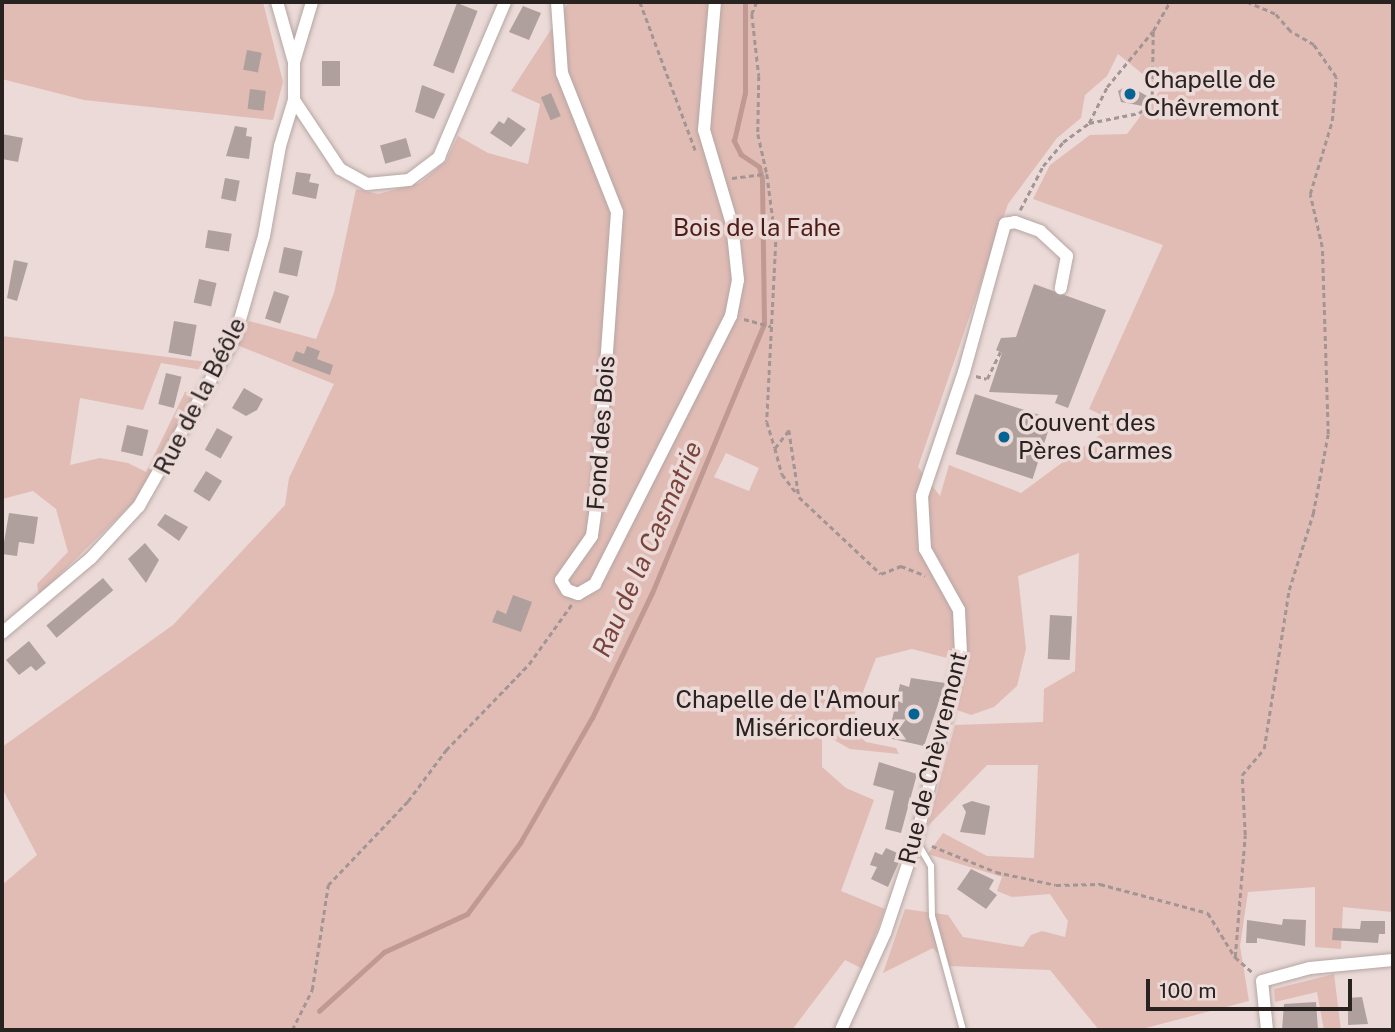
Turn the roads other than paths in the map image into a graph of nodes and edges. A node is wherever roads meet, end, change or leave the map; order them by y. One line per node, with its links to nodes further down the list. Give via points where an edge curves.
1 (276, 2): 6 (street)
2 (312, 2): 6 (street)
3 (505, 2): 7 (street, via 439,157 409,180 376,185 348,174 328,156)
4 (556, 2): 5 (street, Fond des Bois, via 562,73 617,212 592,536 561,580 567,590 579,594 595,584 731,316 738,280 732,224 704,130)
5 (715, 2)
6 (294, 62): 7 (street)
7 (294, 100): 9 (street, Rue de la Béôle, via 280,146 264,236 235,337 153,487 91,558)
8 (1061, 288): 10 (street, Rue de Chèvremont, via 1067,256 1040,231 1015,222 1005,224 964,372 922,496 925,549 959,610 961,654)
9 (2, 633)
10 (916, 840): 12 (street, Rue de Chèvremont, via 884,933); 13 (lane, via 931,866 932,916)
11 (1393, 960): 14 (street, via 1310,968 1262,981)
12 (841, 1030)
13 (964, 1030)
14 (1267, 1030)

